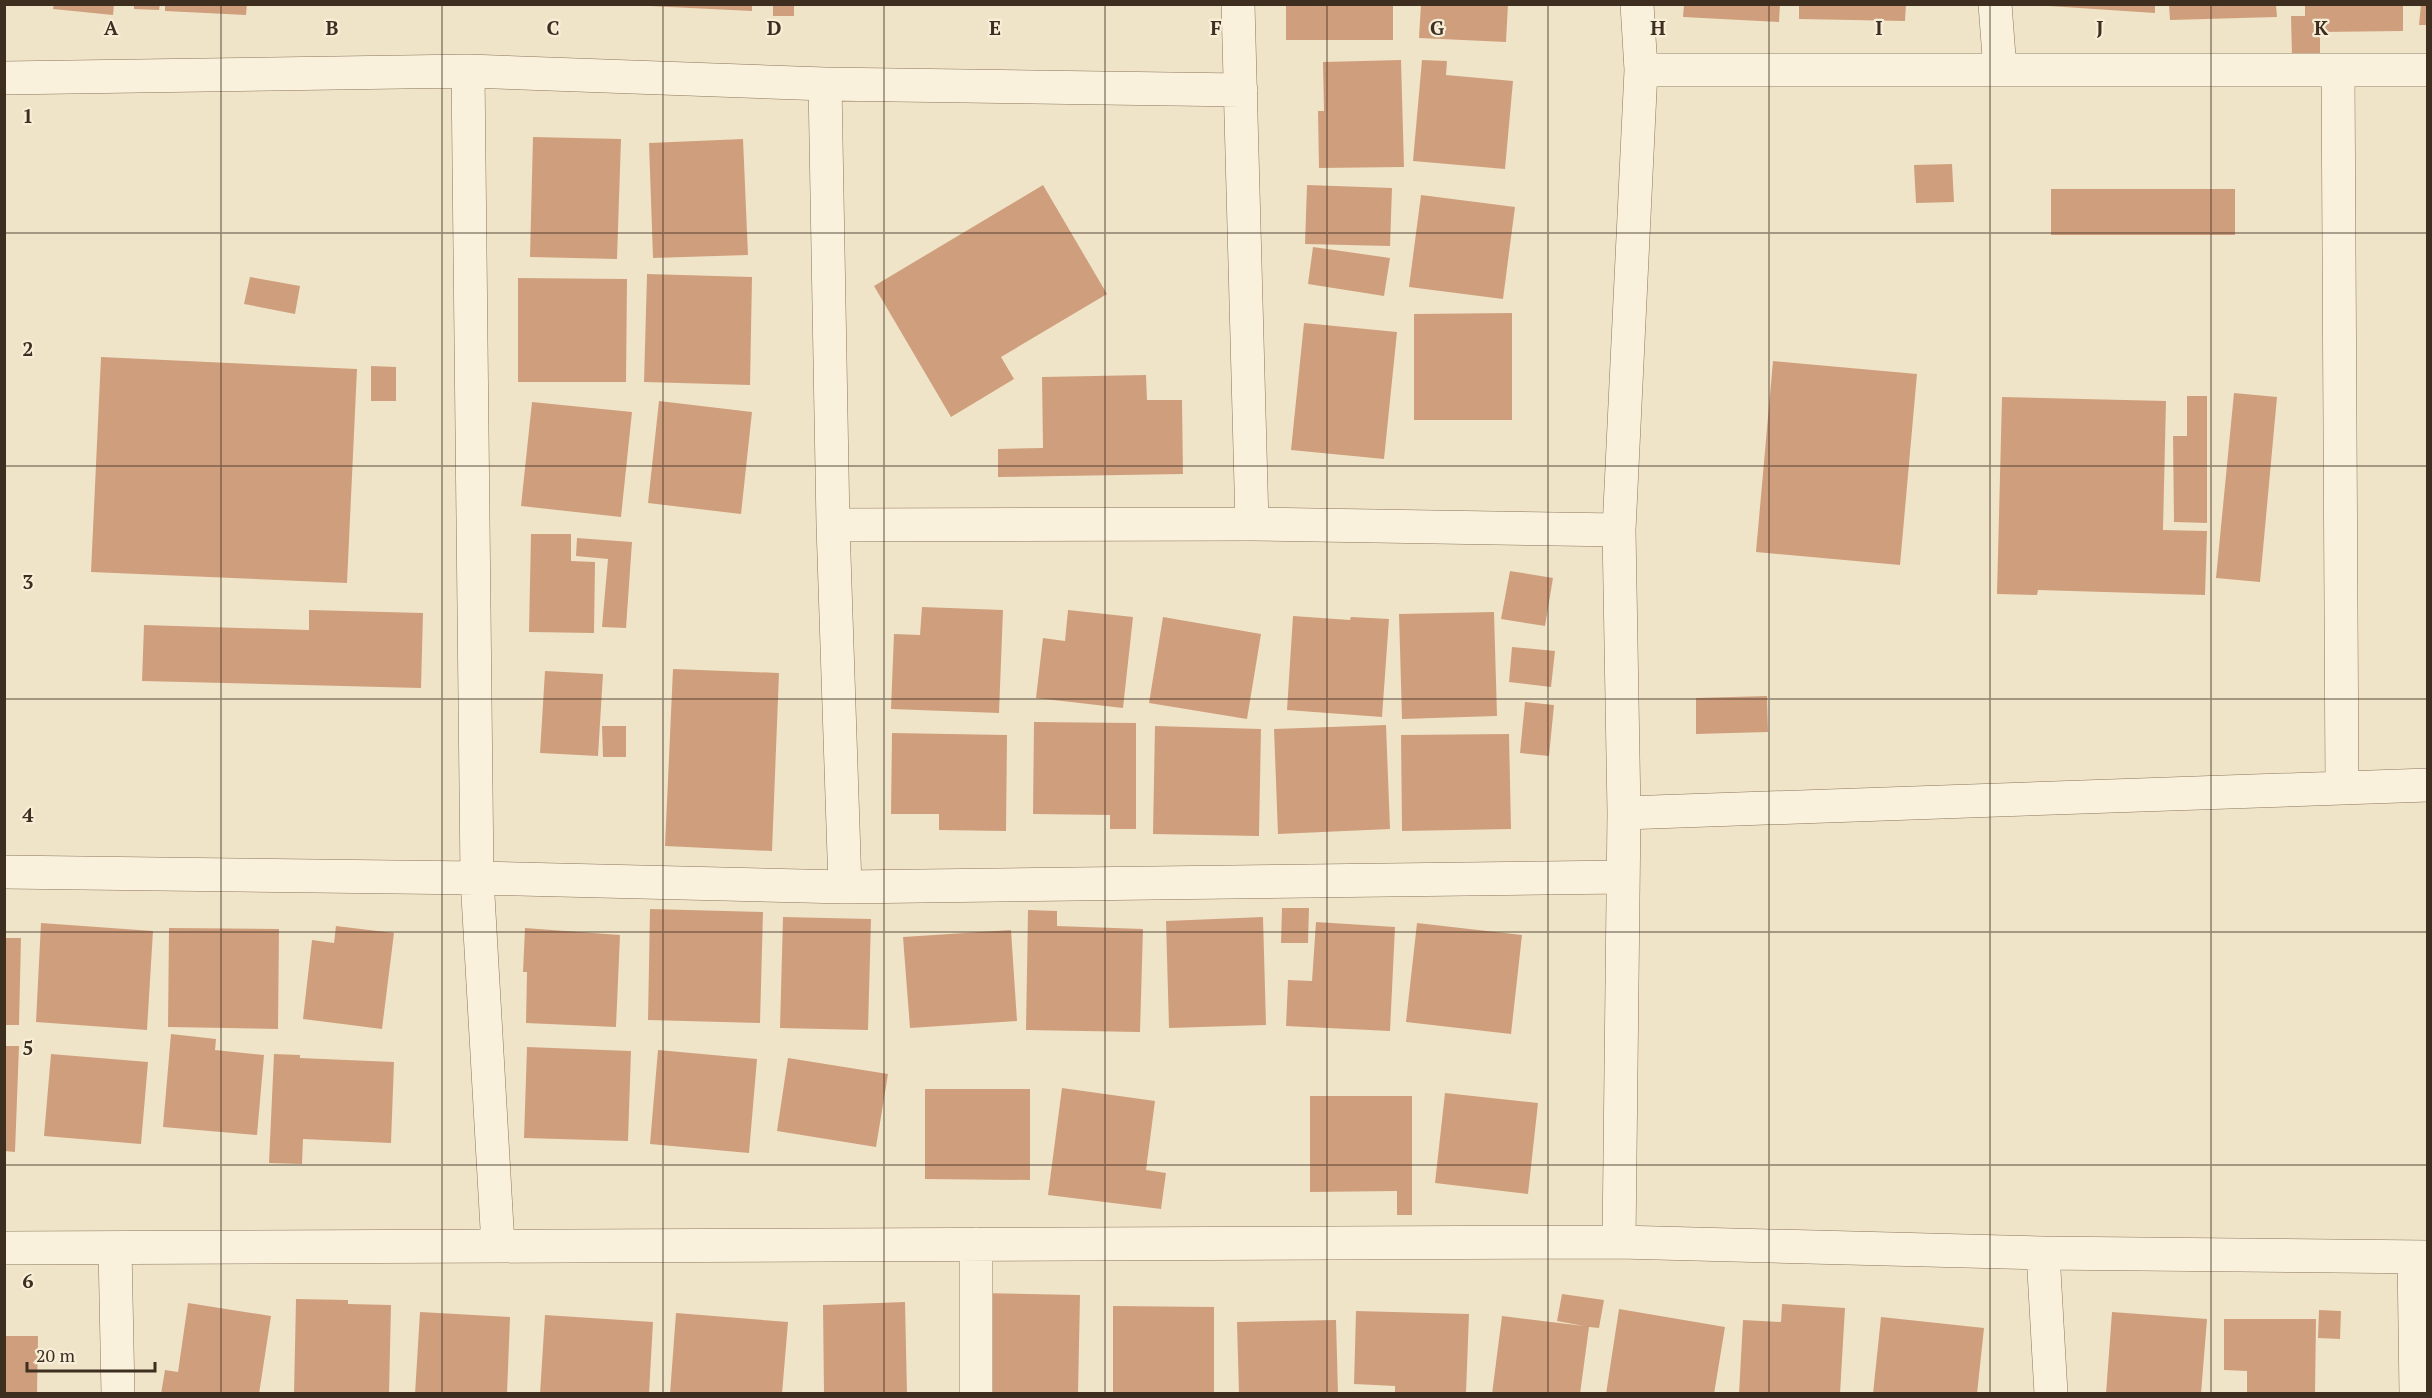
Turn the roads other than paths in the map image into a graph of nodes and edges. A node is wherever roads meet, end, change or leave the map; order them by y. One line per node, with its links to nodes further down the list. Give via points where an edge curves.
1 (1238, 4): 11 (street)
2 (1637, 4): 4 (street)
3 (1995, 4): 5 (street)
4 (1641, 70): 5 (street); 14 (street)
5 (2000, 70): 6 (street)
6 (2338, 70): 7 (street); 16 (street)
7 (2427, 70)
8 (468, 71): 9 (street); 10 (street); 20 (street)
9 (4, 78)
10 (825, 84): 11 (street); 13 (street)
11 (1241, 90): 12 (street)
12 (1252, 524): 13 (street); 14 (street)
13 (833, 525): 21 (street)
14 (1619, 530): 17 (street)
15 (2427, 785): 16 (street)
16 (2342, 786): 17 (street)
17 (1624, 813): 19 (street)
18 (4, 872): 20 (street)
19 (1623, 877): 21 (street); 22 (street)
20 (477, 878): 21 (street); 24 (street)
21 (845, 887)
22 (1619, 1242): 23 (street); 27 (street)
23 (976, 1244): 24 (street); 30 (street)
24 (498, 1246): 26 (street)
25 (4, 1248): 26 (street)
26 (115, 1248): 29 (street)
27 (2043, 1253): 28 (street); 31 (street)
28 (2421, 1257): 32 (street)
29 (118, 1394)
30 (976, 1394)
31 (2051, 1394)
32 (2416, 1394)

